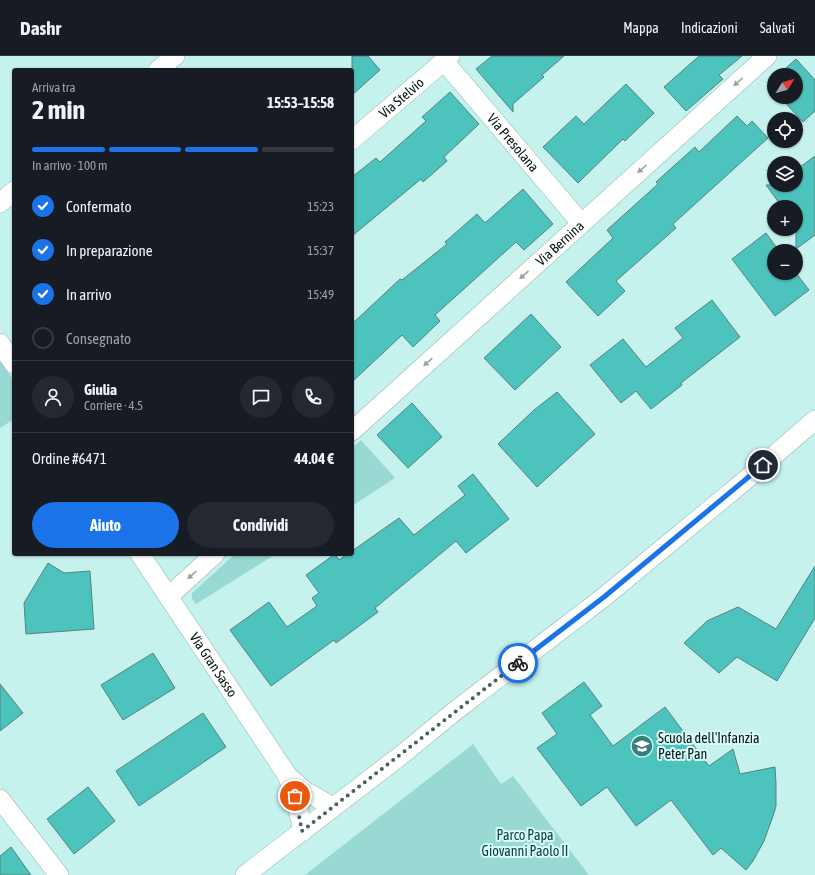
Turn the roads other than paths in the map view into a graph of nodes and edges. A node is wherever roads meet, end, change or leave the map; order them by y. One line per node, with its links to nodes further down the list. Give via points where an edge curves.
1 (175, 56): 4 (street)
2 (767, 56): 8 (street, Via Bernina, one-way to 8)
3 (447, 59): 5 (street, Via Stelvio); 8 (street, Via Presolana)
4 (160, 68)
5 (354, 138)
6 (12, 193): 7 (street)
7 (0, 203)
8 (581, 223): 12 (street, Via Bernina, one-way to 12)
9 (0, 343): 10 (street)
10 (12, 361)
11 (815, 420): 18 (street, via 604,597)
12 (354, 429)
13 (141, 556): 15 (street, Via Gran Sasso)
14 (213, 556): 15 (street, one-way to 15)
15 (169, 596): 16 (street, Via Gran Sasso)
16 (288, 775): 18 (street, Via Gran Sasso, via 296,785); 19 (street, Via Gran Sasso)
17 (0, 799): 20 (street)
18 (333, 807): 19 (street)
19 (302, 831): 21 (street)
20 (59, 875)
21 (245, 875)

